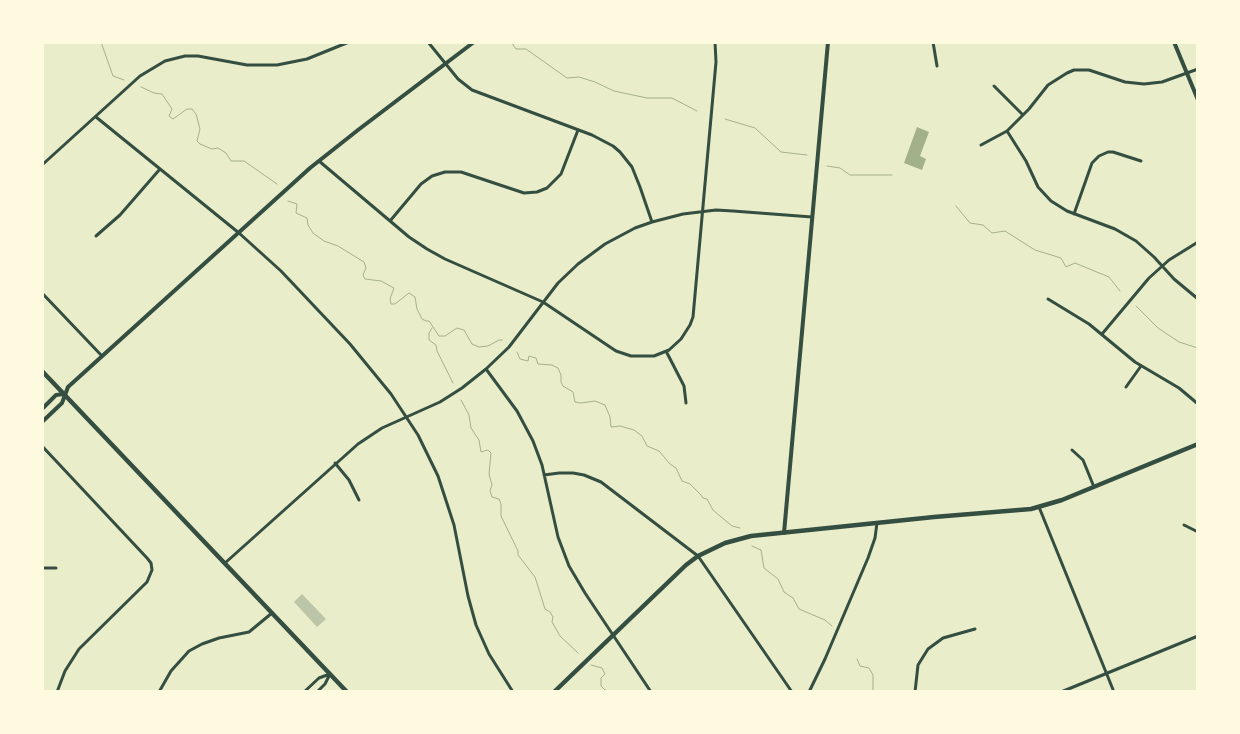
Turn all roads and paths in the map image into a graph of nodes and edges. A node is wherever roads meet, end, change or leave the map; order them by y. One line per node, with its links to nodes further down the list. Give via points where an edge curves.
1 (349, 42): 15 (street, via 307,59 277,65 247,65 198,56 175,58 147,71)
2 (428, 42): 8 (street)
3 (474, 42): 8 (street)
4 (715, 42): 23 (street)
5 (828, 42): 25 (street)
6 (932, 42): 9 (street)
7 (1174, 42): 11 (street)
8 (446, 63): 16 (street, via 465,85 480,94); 19 (street)
9 (937, 66)
10 (1198, 69): 11 (street)
11 (1186, 73): 13 (street); 14 (street, via 1162,82 1144,84 1125,82 1097,71 1074,70 1053,81)
12 (994, 86): 14 (street)
13 (1198, 100)
14 (1023, 115): 17 (street)
15 (96, 117): 21 (street); 22 (street)
16 (578, 130): 26 (street, via 561,174 547,188 524,193 461,172 445,172 421,184); 27 (street, via 604,141 627,160)
17 (1007, 130): 18 (street); 24 (street, via 1044,194)
18 (981, 146)
19 (319, 161): 26 (street); 28 (street)
20 (1141, 161): 24 (street, via 1113,152 1098,156 1092,163)
21 (42, 164)
22 (160, 169): 28 (street); 29 (street, via 126,209)
23 (703, 211): 25 (street, via 733,210); 27 (street); 37 (street, via 693,317 681,339)
24 (1074, 214): 31 (street, via 1125,234 1146,248)
25 (812, 217): 60 (street)
26 (390, 221): 35 (street, via 444,259)
27 (652, 222): 35 (street, via 591,254 567,274)
28 (239, 232): 38 (street); 47 (street, via 350,344)
29 (96, 236)
30 (1198, 242): 31 (street)
31 (1162, 266): 33 (street); 36 (street)
32 (42, 293): 38 (street)
33 (1198, 299)
34 (1048, 300): 36 (street, via 1075,314)
35 (543, 302): 37 (street, via 624,354 647,357); 40 (street, via 509,347)
36 (1102, 334): 39 (street)
37 (666, 351): 44 (street, via 684,386)
38 (102, 356): 43 (street)
39 (1141, 366): 42 (street); 45 (street, via 1179,388)
40 (486, 369): 47 (street, via 440,402); 53 (street, via 524,423)
41 (42, 371): 43 (main road)
42 (1126, 387)
43 (64, 394): 46 (street, via 56,395); 48 (street, via 62,403); 62 (main road)
44 (686, 403)
45 (1198, 404)
46 (42, 409)
47 (407, 417): 52 (street, via 371,435); 76 (street, via 427,453 446,499 480,636)
48 (42, 422)
49 (1198, 444): 54 (main road)
50 (42, 446): 71 (street, via 147,558 152,570 147,582 79,649)
51 (1072, 450): 54 (street, via 1083,460)
52 (335, 463): 55 (street); 62 (street)
53 (544, 475): 61 (street, via 573,473 601,482); 67 (street, via 562,551)
54 (1094, 486): 56 (main road)
55 (359, 500)
56 (1038, 507): 57 (main road); 69 (street)
57 (877, 524): 60 (main road); 80 (street, via 868,558)
58 (1184, 525): 59 (street)
59 (1198, 532)
60 (784, 533): 61 (main road, via 743,538)
61 (698, 556): 67 (main road); 79 (street)
62 (225, 563): 65 (main road)
63 (42, 568): 64 (street)
64 (56, 568)
65 (272, 613): 70 (main road); 72 (street, via 249,632 219,638 189,651)
66 (975, 629): 81 (street, via 943,638 928,649 918,665)
67 (613, 636): 77 (main road); 78 (street)
68 (1198, 636): 69 (street)
69 (1108, 672): 82 (street); 83 (street)
70 (330, 674): 73 (street, via 319,678); 74 (street); 75 (main road)
71 (57, 692)
72 (159, 692)
73 (304, 692)
74 (317, 692)
75 (347, 692)
76 (513, 692)
77 (554, 692)
78 (651, 692)
79 (792, 692)
80 (809, 692)
81 (915, 692)
82 (1061, 692)
83 (1114, 692)

